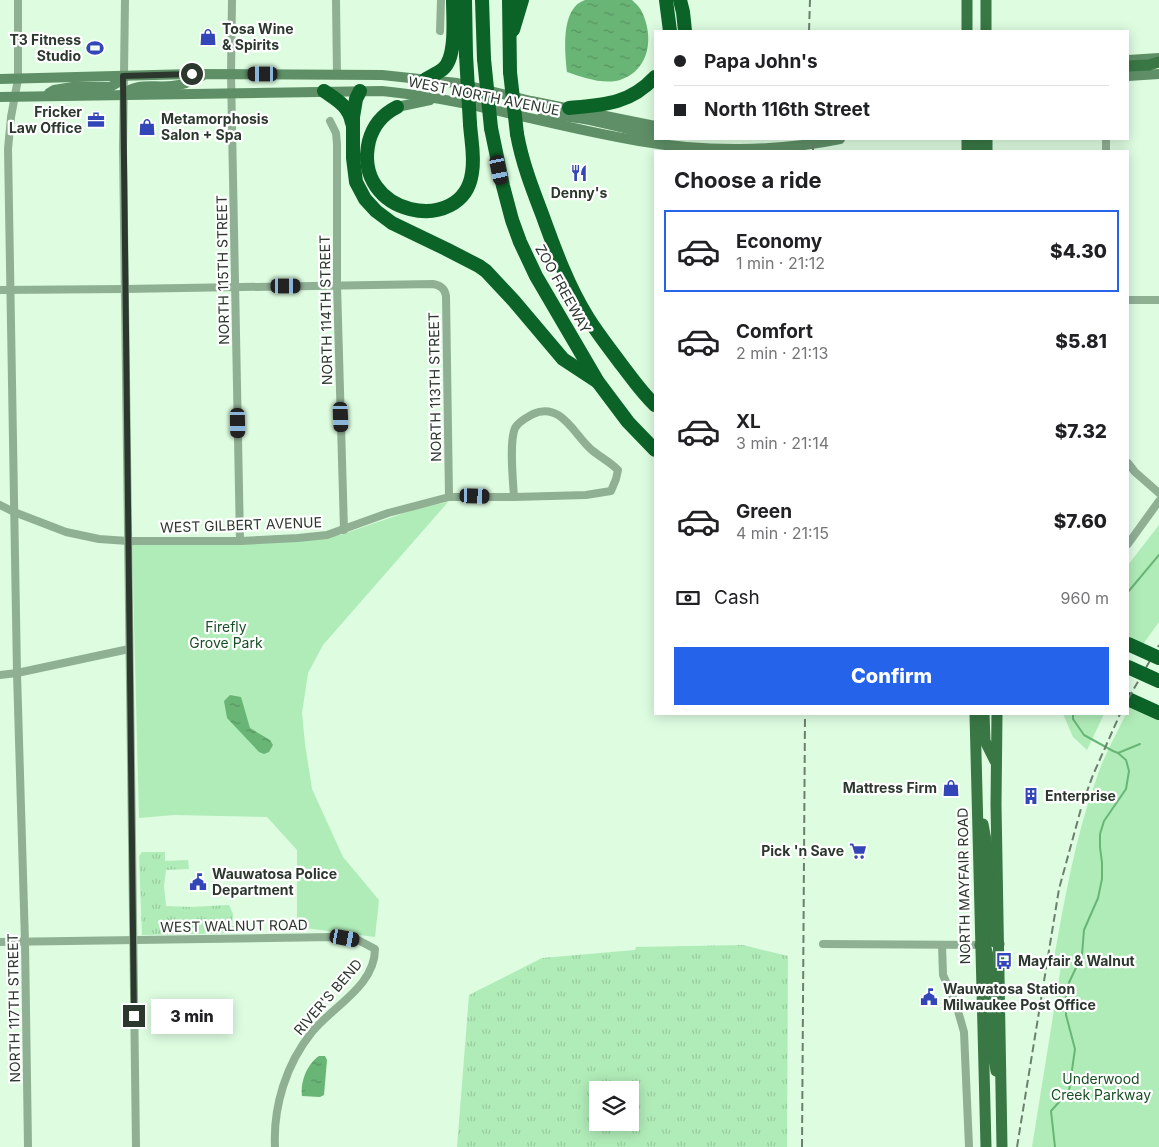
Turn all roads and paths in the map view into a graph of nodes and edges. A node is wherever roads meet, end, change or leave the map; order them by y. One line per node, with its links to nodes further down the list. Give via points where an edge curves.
1 (18, 0): 33 (street, NORTH 117TH STREET)
2 (125, 0): 31 (street)
3 (232, 0): 27 (street, NORTH 115TH STREET)
4 (336, 0): 29 (street)
5 (442, 0): 21 (street)
6 (453, 0): 34 (highway, via 449,61 443,69)
7 (465, 0): 45 (highway, bridge, via 472,174 462,197 450,206 411,210 392,203 379,191 371,176 366,152 378,122)
8 (482, 0): 63 (highway, ZOO FREEWAY, bridge, via 491,128 503,186 520,242 536,276)
9 (509, 0): 22 (highway, ZOO FREEWAY)
10 (522, 0): 22 (highway)
11 (666, 0): 15 (highway)
12 (680, 0): 16 (highway)
13 (986, 0): 20 (main road)
14 (967, 1): 17 (main road); 18 (main road); 19 (main road, via 974,19)
15 (670, 30)
16 (685, 30)
17 (960, 30)
18 (967, 30)
19 (974, 30)
20 (986, 30)
21 (440, 31)
22 (509, 43): 64 (highway, ZOO FREEWAY, bridge, via 510,72 524,163 553,246 588,319)
23 (1129, 60): 24 (main road)
24 (1159, 60): 25 (main road, via 1149,65)
25 (1129, 66)
26 (204, 74): 27 (main road, WEST NORTH AVENUE); 31 (main road, WEST NORTH AVENUE); 40 (main road, via 191,82 173,86 135,87)
27 (231, 74): 29 (main road, WEST NORTH AVENUE); 39 (street, NORTH 115TH STREET)
28 (1159, 74): 32 (main road)
29 (337, 75): 30 (main road, WEST NORTH AVENUE)
30 (388, 75): 34 (main road, WEST NORTH AVENUE); 38 (main road, via 367,83)
31 (123, 76): 33 (main road, WEST NORTH AVENUE); 40 (street); 43 (main road, via 110,87 54,90)
32 (1129, 76)
33 (18, 78): 36 (main road, WEST NORTH AVENUE); 41 (street, NORTH 117TH STREET)
34 (426, 78): 46 (main road, WEST NORTH AVENUE)
35 (654, 78): 46 (highway, via 629,98)
36 (0, 79)
37 (324, 91): 38 (main road, WEST NORTH AVENUE); 39 (main road, WEST NORTH AVENUE); 49 (highway, via 347,109)
38 (360, 91): 44 (main road, WEST NORTH AVENUE); 49 (highway)
39 (232, 93): 40 (main road, WEST NORTH AVENUE); 57 (street, NORTH 115TH STREET)
40 (123, 95): 43 (main road, WEST NORTH AVENUE); 58 (street)
41 (15, 96): 42 (main road, WEST NORTH AVENUE); 43 (main road, WEST NORTH AVENUE); 60 (street, NORTH 117TH STREET, via 8,149)
42 (0, 97)
43 (39, 97)
44 (440, 98): 45 (main road); 47 (main road, WEST NORTH AVENUE)
45 (397, 107)
46 (569, 108): 50 (main road, WEST NORTH AVENUE)
47 (533, 118): 51 (main road, via 578,118); 53 (main road, WEST NORTH AVENUE, via 639,141)
48 (330, 121): 56 (street, NORTH 114TH STREET, via 336,133)
49 (352, 126): 63 (highway, via 356,182 376,211 397,226 479,266 498,283 564,359)
50 (654, 126)
51 (654, 133)
52 (816, 141): 53 (main road, WEST NORTH AVENUE, via 725,149)
53 (670, 142)
54 (969, 142): 55 (main road)
55 (986, 145)
56 (337, 285): 57 (street); 68 (street, NORTH 113TH STREET, via 433,284 443,288 446,296); 73 (street, NORTH 114TH STREET)
57 (236, 286): 58 (street); 74 (street, NORTH 115TH STREET)
58 (124, 289): 60 (street); 75 (street)
59 (0, 290): 60 (street)
60 (11, 290): 72 (street, NORTH 117TH STREET)
61 (1129, 300): 62 (street)
62 (1159, 300)
63 (598, 382): 65 (highway, ZOO FREEWAY, via 628,422)
64 (654, 405)
65 (654, 449)
66 (1129, 464): 67 (street)
67 (1159, 493)
68 (449, 497): 69 (street, WEST GILBERT AVENUE); 73 (street, WEST GILBERT AVENUE, via 388,513)
69 (514, 497): 69 (street, WEST GILBERT AVENUE, via 512,438 523,419 536,413 561,416 593,451 618,470 611,491)
70 (1159, 500): 76 (street)
71 (0, 505): 72 (street, WEST GILBERT AVENUE)
72 (14, 512): 75 (street, WEST GILBERT AVENUE, via 66,532); 81 (street, NORTH 117TH STREET)
73 (344, 530): 74 (street, WEST GILBERT AVENUE, via 327,535)
74 (240, 541): 75 (street, WEST GILBERT AVENUE)
75 (128, 542): 78 (street)
76 (1129, 543)
77 (1129, 644): 79 (highway, bridge)
78 (129, 649): 81 (street); 91 (street)
79 (1159, 658)
80 (1129, 667): 83 (highway, bridge)
81 (17, 673): 82 (street); 93 (street, NORTH 117TH STREET)
82 (0, 675)
83 (1159, 681)
84 (1129, 699): 85 (highway)
85 (1159, 713)
86 (975, 715): 90 (main road, NORTH MAYFAIR ROAD)
87 (984, 715): 89 (main road, via 985,741)
88 (997, 715): 89 (main road)
89 (996, 764): 96 (main road)
90 (977, 799): 96 (main road, via 987,846 988,932 992,941); 97 (main road, NORTH MAYFAIR ROAD)
91 (134, 940): 93 (street, WEST WALNUT ROAD); 98 (street, WEST WALNUT ROAD, via 332,937 358,940); 101 (street)
92 (0, 942): 93 (street, WEST WALNUT ROAD)
93 (26, 942): 100 (street, NORTH 117TH STREET)
94 (823, 944): 95 (street)
95 (942, 944): 97 (street); 103 (street, via 943,975 964,1032)
96 (999, 944): 97 (street); 99 (main road)
97 (980, 945): 99 (main road, via 986,948 988,955 991,1042); 104 (main road, NORTH MAYFAIR ROAD)
98 (375, 949): 102 (street, RIVER'S BEND, via 369,973 311,1032 290,1069 278,1106)
99 (1001, 1098): 105 (main road)
100 (28, 1147)
101 (136, 1147)
102 (275, 1147)
103 (969, 1147)
104 (986, 1147)
105 (1002, 1147)

